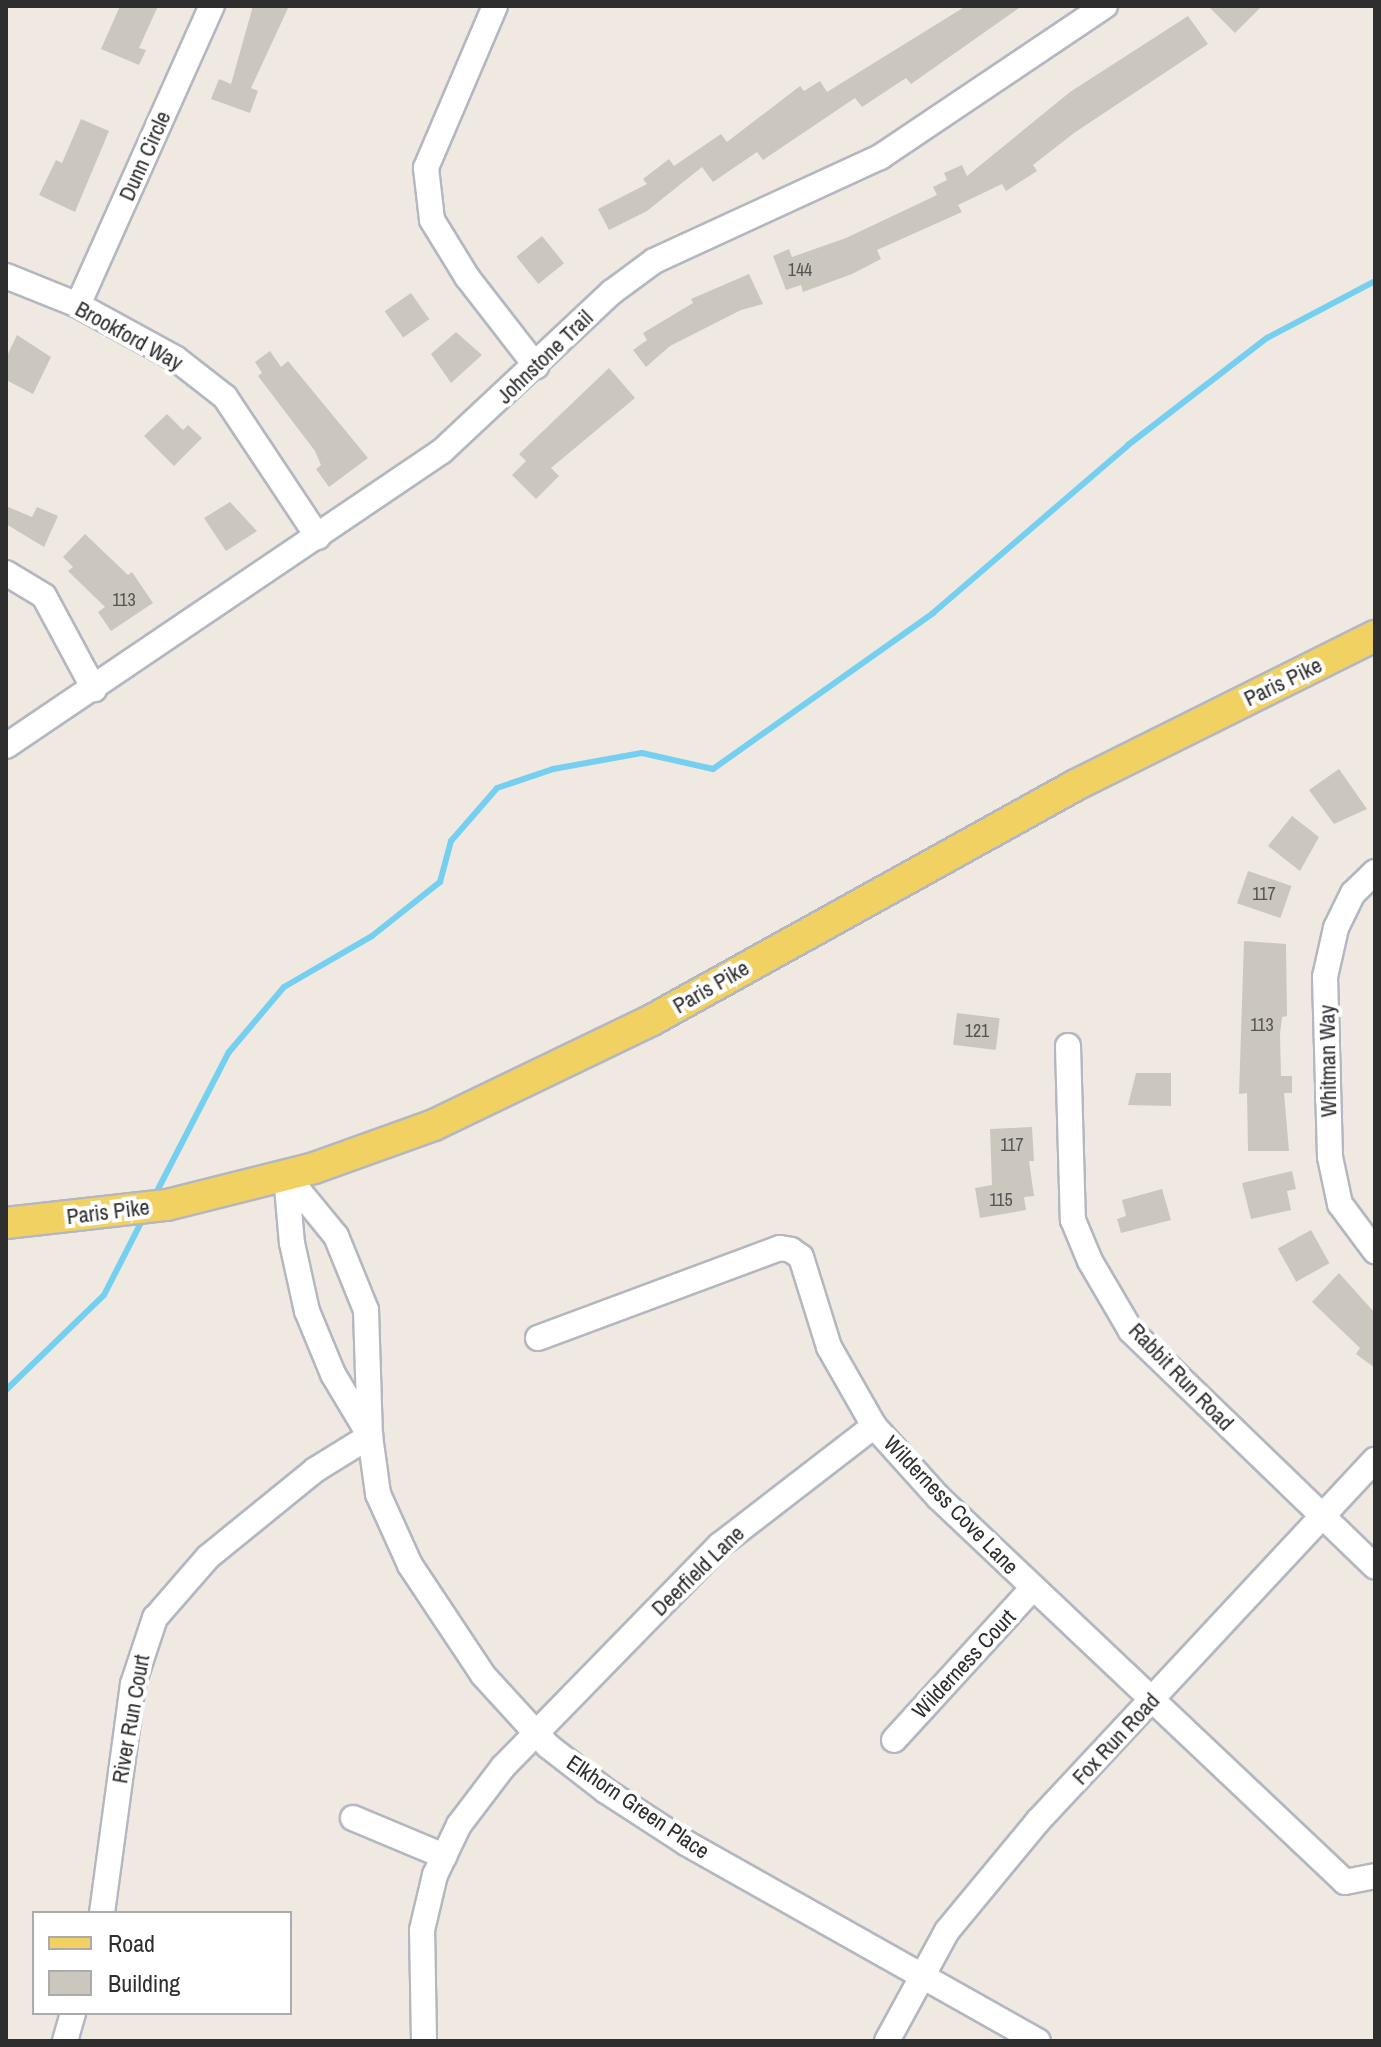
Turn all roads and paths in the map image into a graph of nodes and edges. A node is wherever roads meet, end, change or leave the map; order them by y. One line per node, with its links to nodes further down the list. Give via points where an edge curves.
1 (212, 6): 5 (street, Dunn Circle)
2 (495, 6): 6 (street, via 426,168 432,220 467,277)
3 (1105, 6): 6 (street, Johnstone Trail, via 880,157 654,261 612,292)
4 (6, 276): 5 (street, Brookford Way)
5 (78, 305): 7 (street, Brookford Way, via 175,358 225,397)
6 (536, 366): 7 (street, Johnstone Trail, via 442,451)
7 (318, 537): 10 (street, Johnstone Trail)
8 (6, 573): 10 (street, via 44,596)
9 (1375, 636): 14 (main road, Paris Pike, via 1074,786 652,1020 520,1087 434,1125)
10 (94, 689): 11 (street, Johnstone Trail)
11 (6, 746)
12 (1375, 872): 16 (street, Whitman Way, via 1353,893 1336,928 1325,977 1330,1157 1340,1204)
13 (1068, 1046): 21 (street, Rabbit Run Road, via 1073,1220 1090,1261 1131,1331)
14 (286, 1175): 15 (main road, Paris Pike, via 167,1205); 19 (street, Elkhorn Green Place, via 292,1243 307,1311 333,1374); 19 (street, via 336,1236 366,1310)
15 (6, 1223)
16 (1375, 1251)
17 (538, 1338): 18 (street, Wilderness Cove Lane, via 780,1248 791,1250 801,1257 829,1347)
18 (874, 1426): 23 (street, Wilderness Cove Lane, via 938,1497); 25 (street, Deerfield Lane, via 720,1545)
19 (370, 1436): 25 (street, Elkhorn Green Place, via 378,1494 410,1565 483,1675); 30 (street, River Run Court, via 315,1470 208,1557 155,1618 133,1684)
20 (1375, 1460): 21 (street, Fox Run Road)
21 (1323, 1519): 22 (street, Rabbit Run Road); 24 (street, Fox Run Road)
22 (1375, 1567)
23 (1033, 1588): 24 (street, Wilderness Cove Lane); 26 (street, Wilderness Court)
24 (1152, 1700): 29 (street, Wilderness Cove Lane, via 1345,1882); 31 (street, Fox Run Road, via 1028,1833 947,1931)
25 (536, 1733): 28 (street, Deerfield Lane, via 459,1825); 31 (street, Elkhorn Green Place, via 606,1791 686,1843)
26 (894, 1740)
27 (353, 1818): 28 (street)
28 (444, 1856): 34 (street, Deerfield Lane, via 422,1930)
29 (1375, 1876)
30 (102, 1911)
31 (923, 1974): 35 (street, Fox Run Road); 36 (street, Elkhorn Green Place)
32 (72, 2015): 33 (street)
33 (65, 2041)
34 (424, 2041)
35 (887, 2041)
36 (1038, 2041)

